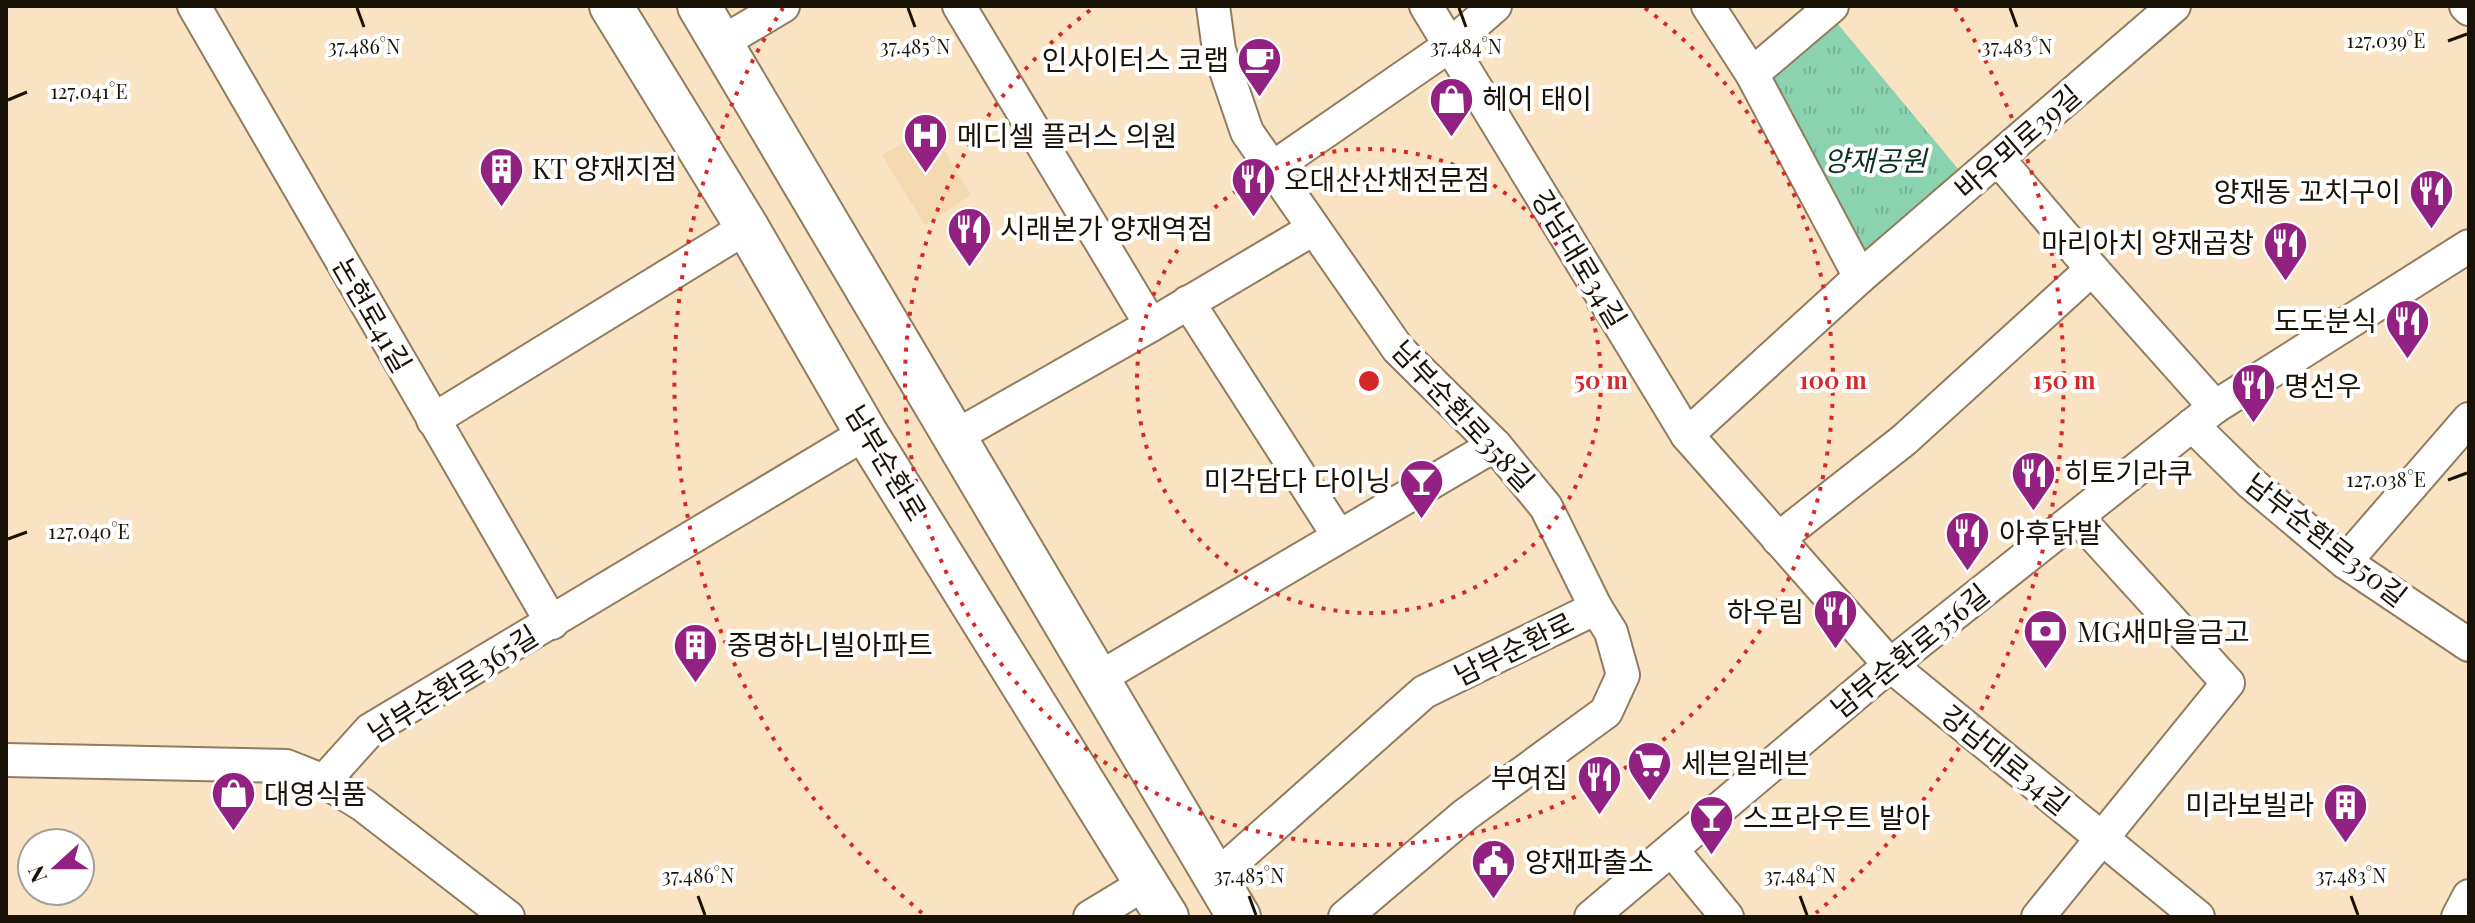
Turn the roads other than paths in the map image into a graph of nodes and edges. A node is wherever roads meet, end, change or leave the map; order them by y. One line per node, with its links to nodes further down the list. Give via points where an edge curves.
1 (194, 6): 26 (street, 논현로41길)
2 (611, 6): 17 (main road, 남부순환로)
3 (699, 6): 12 (main road)
4 (783, 6): 12 (street)
5 (959, 6): 23 (street)
6 (1213, 6): 16 (street, 남부순환로358길, via 1219,50 1247,132)
7 (1426, 6): 13 (street, 강남대로34길)
8 (1495, 6): 13 (street)
9 (1708, 6): 14 (street)
10 (1832, 6): 14 (street)
11 (2174, 6): 15 (street, 바우뫼로39길)
12 (721, 43): 29 (main road)
13 (1449, 46): 16 (street); 28 (street, 강남대로34길)
14 (1752, 74): 21 (street)
15 (1999, 160): 20 (street); 21 (street, 바우뫼로39길)
16 (1271, 169): 18 (street, 남부순환로358길)
17 (747, 227): 26 (street); 27 (main road, 남부순환로)
18 (1313, 229): 22 (street); 30 (street, 남부순환로358길, via 1398,349)
19 (2469, 246): 24 (street, 남부순환로356길)
20 (2092, 269): 24 (street); 33 (street, via 1904,440)
21 (1860, 277): 28 (street, 바우뫼로39길)
22 (1188, 302): 23 (street); 32 (street)
23 (1151, 325): 29 (street)
24 (2203, 416): 31 (street, 남부순환로356길); 34 (street, 남부순환로350길, via 2251,483)
25 (2469, 419): 34 (street)
26 (433, 420): 36 (street, 논현로41길)
27 (866, 433): 36 (street, 남부순환로365길); 46 (main road, 남부순환로)
28 (1687, 435): 33 (street, 강남대로34길)
29 (956, 436): 39 (main road)
30 (1495, 445): 32 (street); 35 (street, 남부순환로358길, via 1546,507)
31 (2077, 517): 38 (street, 남부순환로356길); 42 (street, via 2228,683)
32 (1338, 535): 39 (street)
33 (1778, 539): 38 (street, 강남대로34길)
34 (2345, 562): 37 (street, 남부순환로350길)
35 (1596, 608): 44 (street, 남부순환로, via 1424,692); 50 (street, 남부순환로358길, via 1611,632 1623,675 1606,712 1465,815)
36 (552, 623): 41 (street, 남부순환로365길, via 370,730)
37 (2469, 645)
38 (1890, 665): 42 (street, 강남대로34길); 43 (street, 남부순환로356길)
39 (1099, 678): 44 (main road)
40 (6, 760): 41 (street, via 286,766)
41 (324, 781): 47 (street)
42 (2102, 840): 53 (street); 54 (street, 강남대로34길)
43 (1672, 850): 51 (street, 남부순환로356길); 52 (street)
44 (1215, 878): 49 (main road)
45 (2469, 896): 55 (street)
46 (1156, 900): 48 (street)
47 (508, 917)
48 (1090, 917)
49 (1239, 917)
50 (1345, 917)
51 (1591, 917)
52 (1727, 917)
53 (2038, 917)
54 (2198, 917)
55 (2458, 917)

